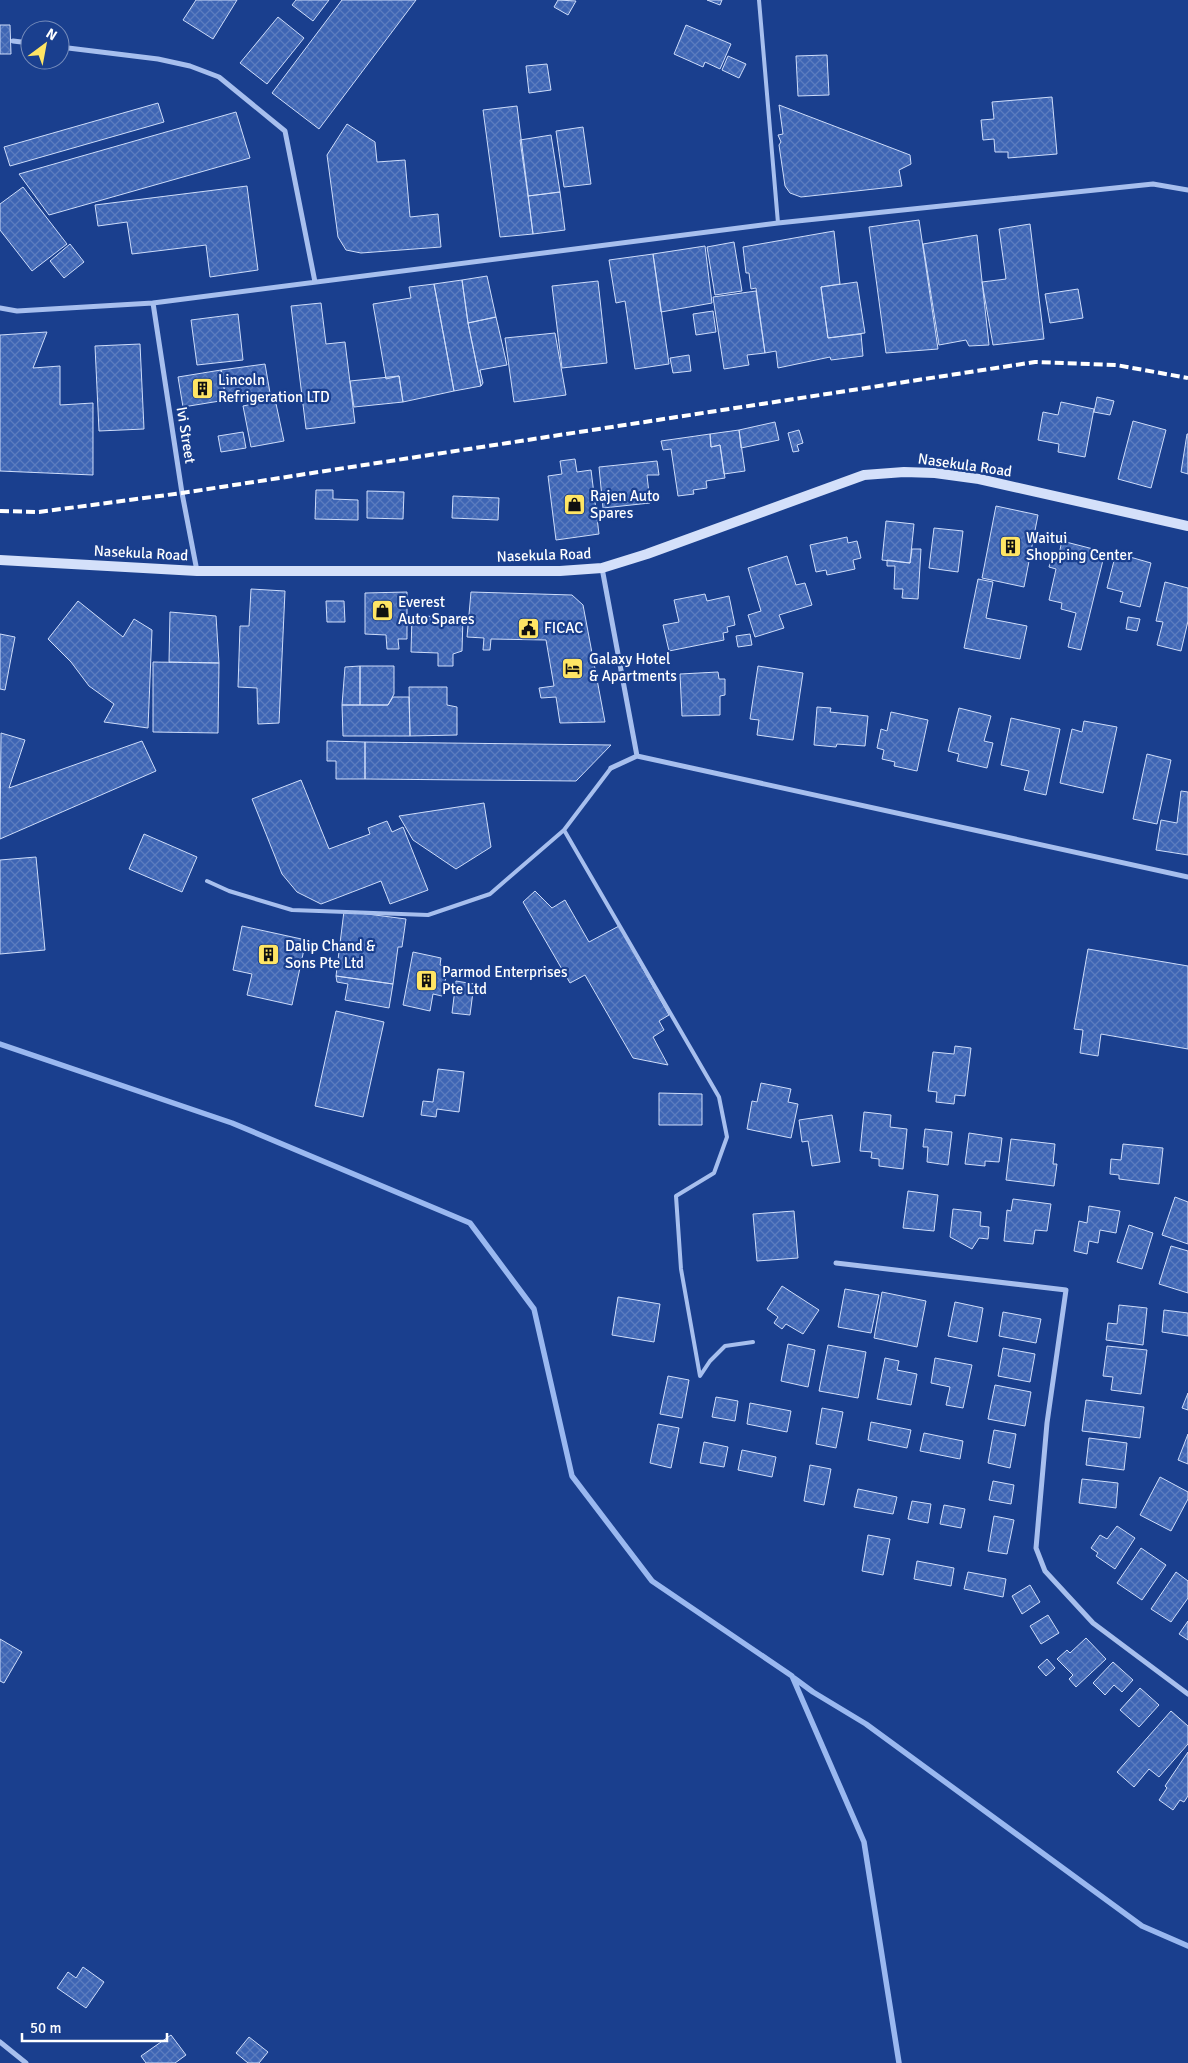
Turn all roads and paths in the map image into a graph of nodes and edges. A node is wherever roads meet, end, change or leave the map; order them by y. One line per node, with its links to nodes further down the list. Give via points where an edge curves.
1 (759, 0): 6 (lane)
2 (13, 41): 3 (street)
3 (20, 42)
4 (70, 48): 7 (street, via 190,66 220,78 285,131)
5 (1188, 190): 6 (street, via 1153,184)
6 (778, 223): 7 (street)
7 (315, 282): 8 (street)
8 (153, 303): 9 (street, via 17,311); 13 (street, Ivi Street)
9 (0, 308)
10 (1188, 526): 12 (main road, Nasekula Road, via 979,479 904,472 864,476)
11 (0, 560): 13 (main road, Nasekula Road)
12 (602, 568): 13 (main road, Nasekula Road, via 560,571); 14 (street)
13 (197, 571)
14 (637, 756): 15 (street); 17 (street)
15 (611, 768): 16 (lane)
16 (564, 830): 18 (lane, via 490,894 428,915 292,910); 20 (lane, via 719,1097 727,1137 714,1174 676,1196 681,1269 700,1376 725,1346)
17 (1188, 877)
18 (207, 881)
19 (836, 1264): 21 (street, via 1066,1290 1047,1423 1036,1548 1045,1571 1093,1623)
20 (753, 1342)
21 (1188, 1694)
22 (0, 2042): 23 (street)
23 (26, 2063)

